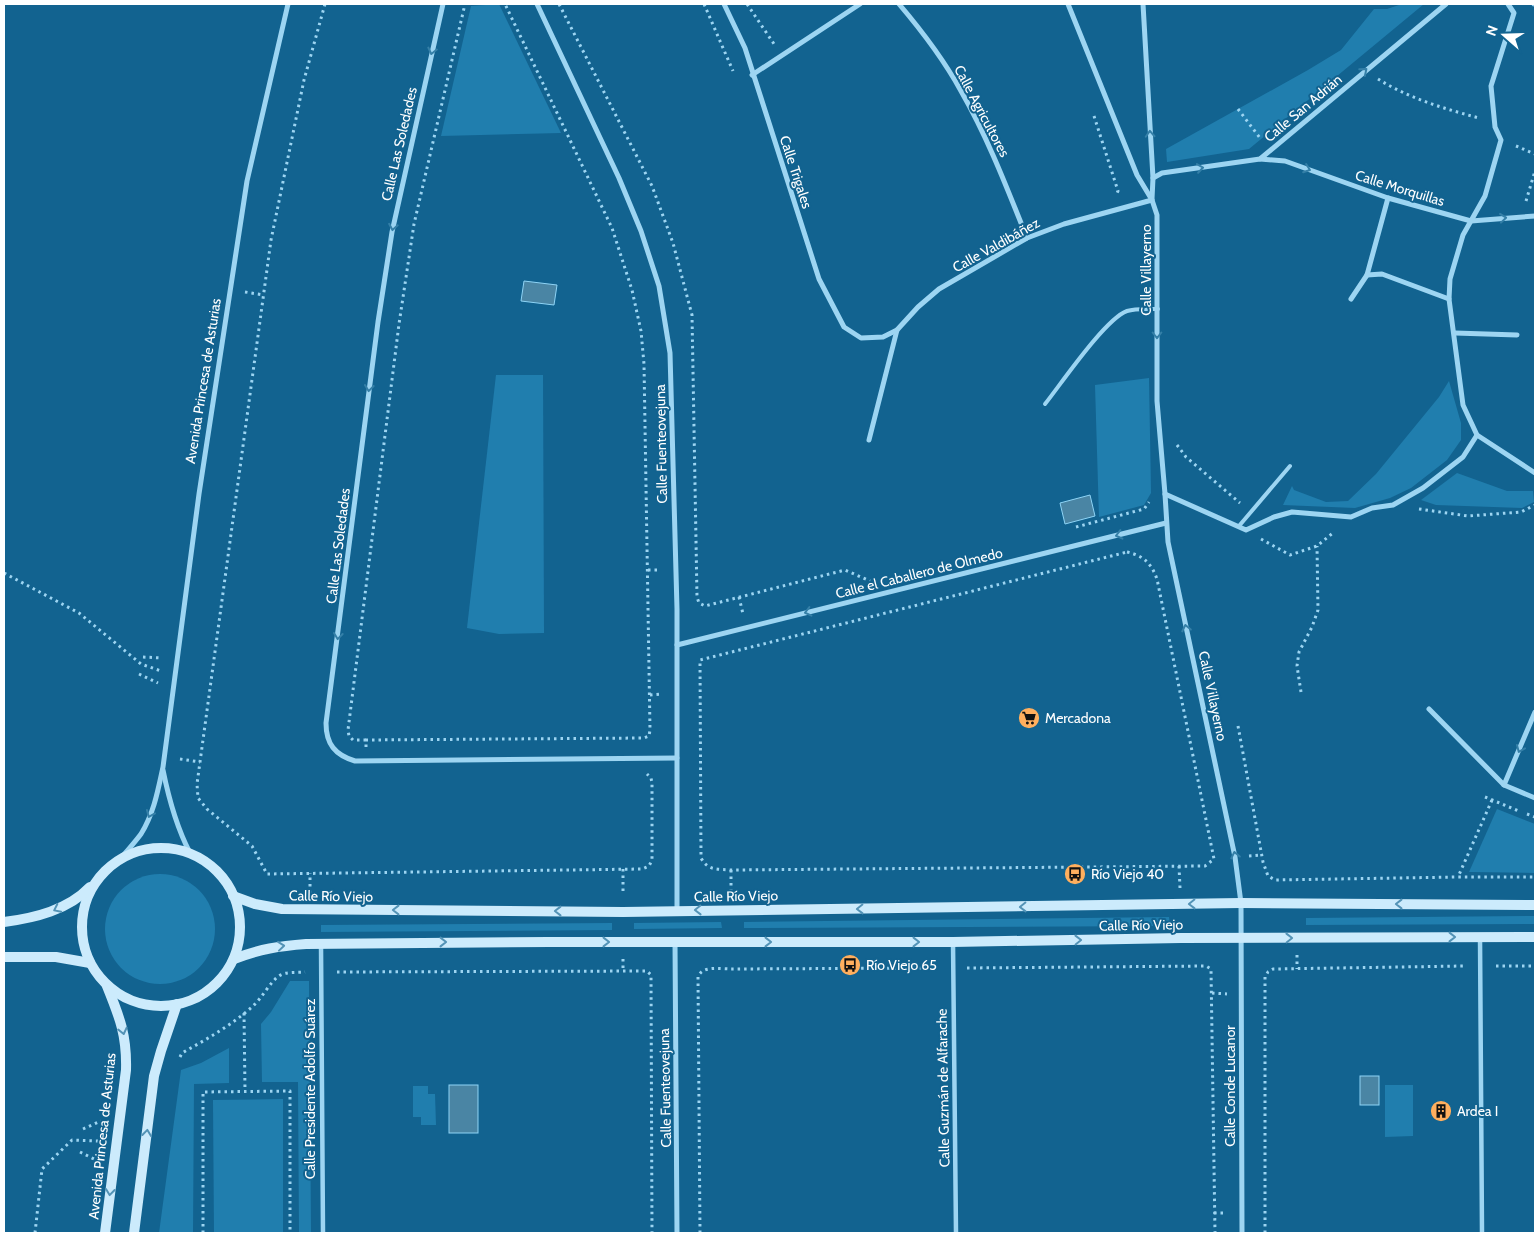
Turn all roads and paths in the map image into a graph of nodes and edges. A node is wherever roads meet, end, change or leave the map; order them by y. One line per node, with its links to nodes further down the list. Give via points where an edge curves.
1 (288, 4): 66 (street, Avenida Princesa de Asturias, via 247,181)
2 (325, 4): 75 (path, via 304,80 271,240 197,784 198,798 252,846 267,874 642,869 652,860 652,783 648,774)
3 (443, 4): 73 (street, Calle Las Soledades, one-way to 73, via 392,232 326,723 326,733 333,749 347,758)
4 (465, 4): 71 (path, via 414,224 399,324 348,730 354,740)
5 (505, 4): 71 (path, via 612,228 641,331 645,374 649,736)
6 (537, 4): 64 (street, Calle Fuenteovejuna, via 619,178 659,286 670,353)
7 (704, 4): 18 (path)
8 (724, 4): 19 (street, Calle Trigales, via 745,48)
9 (747, 4): 16 (path)
10 (860, 4): 19 (street)
11 (899, 4): 35 (street, Calle Agricultores, via 935,49 962,91 996,161)
12 (1068, 4): 31 (street, Calle Villayerno, via 1137,175)
13 (1142, 4): 28 (street, one-way to 13)
14 (1446, 4): 17 (street, Calle San Adrián)
15 (1508, 4): 22 (street, via 1514,13 1491,86)
16 (776, 47)
17 (1365, 70): 22 (path, via 1391,88); 24 (street, Calle San Adrián, one-way to 17)
18 (733, 71)
19 (752, 75): 43 (street, Calle Trigales, via 819,278 844,327)
20 (1238, 109): 24 (path)
21 (1093, 114): 29 (path, via 1115,178)
22 (1495, 122): 23 (street)
23 (1501, 140): 25 (path); 34 (street, via 1485,196)
24 (1270, 150): 26 (street, Calle San Adrián)
25 (1535, 154)
26 (1260, 159): 28 (street, Calle San Adrián, one-way to 26, via 1162,173); 30 (street, Calle Morquillas, one-way to 30, via 1285,161)
27 (1535, 171): 32 (path)
28 (1153, 178): 31 (street)
29 (1116, 194)
30 (1388, 198): 34 (street, Calle Morquillas); 36 (street)
31 (1152, 200): 35 (street, Calle Valdibáñez, via 1064,224); 39 (street, Calle Villayerno, via 1157,215)
32 (1521, 216): 33 (street, Calle Morquillas); 34 (street, Calle Morquillas, one-way to 32)
33 (1535, 216)
34 (1471, 221): 38 (street, via 1462,235 1450,279)
35 (1027, 238): 40 (street, Calle Valdibáñez, via 939,289)
36 (1367, 275): 37 (street); 38 (street, via 1382,274)
37 (1351, 298)
38 (1450, 299): 41 (street)
39 (1158, 309): 44 (lane, via 1129,310 1110,322); 50 (street, Calle Villayerno, one-way to 50, via 1157,401)
40 (897, 330): 43 (street, Calle Valdibáñez, via 884,337); 47 (street, Calle Valdibáñez)
41 (1455, 333): 42 (street); 45 (street, via 1463,405)
42 (1517, 335)
43 (861, 338)
44 (1045, 404)
45 (1477, 435): 49 (street); 52 (street, via 1463,457 1423,488)
46 (1173, 439): 54 (path, via 1186,457)
47 (869, 440)
48 (1290, 466): 54 (lane)
49 (1535, 473)
50 (1165, 494): 56 (street, Calle Villayerno); 57 (street)
51 (1151, 499): 58 (path, via 1144,509)
52 (1393, 505): 53 (path, via 1468,516 1521,512); 55 (street, via 1372,508)
53 (1535, 506)
54 (1252, 513): 57 (lane)
55 (1351, 517): 59 (street, via 1292,512); 60 (path)
56 (1166, 523): 64 (street, Calle el Caballero de Olmedo, one-way to 64); 87 (street, Calle Villayerno, one-way to 56, via 1237,864)
57 (1239, 526): 59 (street)
58 (1068, 529)
59 (1246, 530): 60 (path, via 1290,555)
60 (1317, 546): 67 (path, via 1318,610 1299,652 1297,666)
61 (844, 570): 63 (path, via 869,581)
62 (4, 573): 66 (path, via 79,613 141,664)
63 (879, 578)
64 (677, 644): 72 (street, Calle Fuenteovejuna)
65 (705, 658): 65 (path, via 1120,553 1134,553 1152,566 1157,579 1214,859 1205,866 709,868 701,858 700,660)
66 (175, 675): 74 (street, Avenida Princesa de Asturias)
67 (1301, 692)
68 (1429, 710): 76 (street)
69 (1535, 712): 76 (street, one-way to 76)
70 (1238, 726): 83 (path, via 1268,876 1275,880)
71 (366, 740): 73 (path)
72 (677, 758): 73 (street, Calle Las Soledades); 89 (street, Calle Fuenteovejuna)
73 (365, 761)
74 (163, 767): 81 (street, Avenida Princesa de Asturias, via 170,805); 82 (street, Avenida Princesa de Asturias, one-way to 82, via 150,815 141,834)
75 (643, 773)
76 (1504, 785): 78 (street)
77 (1485, 797): 79 (path)
78 (1535, 798)
79 (1492, 800): 80 (path); 83 (path)
80 (1535, 817)
81 (190, 853): 82 (main road, via 159,847); 86 (main road, via 217,871)
82 (121, 858): 85 (main road)
83 (1458, 877): 84 (path)
84 (1535, 877)
85 (96, 881): 90 (main road, one-way to 90, via 83,895 53,911); 99 (main road, via 82,919 82,936)
86 (233, 896): 89 (main road, Calle Río Viejo, one-way to 86, via 282,909); 98 (main road, via 239,925)
87 (1241, 903): 88 (main road, Calle Río Viejo, one-way to 87); 89 (main road, Calle Río Viejo, one-way to 89); 93 (street)
88 (1535, 904)
89 (677, 910)
90 (4, 922)
91 (1480, 937): 92 (main road, Calle Río Viejo); 93 (main road, Calle Río Viejo, one-way to 91); 100 (street)
92 (1535, 937)
93 (1240, 938): 95 (main road, Calle Río Viejo, one-way to 93); 121 (street, Calle Conde Lucanor)
94 (675, 942): 95 (main road, Calle Río Viejo, one-way to 95); 96 (main road, Calle Río Viejo, one-way to 94); 117 (street, Calle Fuenteovejuna)
95 (953, 942): 102 (street, Calle Guzmán de Alfarache)
96 (321, 944): 98 (main road, Calle Río Viejo, one-way to 96, via 274,946); 103 (street, Calle Presidente Adolfo Suárez)
97 (4, 957): 99 (main road, via 56,957)
98 (234, 959): 105 (main road, via 208,990)
99 (90, 964): 104 (main road)
100 (1481, 966): 101 (path); 122 (path, via 1273,969 1268,972 1265,976); 123 (street)
101 (1535, 966)
102 (953, 968): 118 (path, via 699,972); 119 (street, Calle Guzmán de Alfarache); 120 (path, via 1206,966 1211,969)
103 (321, 972): 106 (path, via 279,976); 115 (street, Calle Presidente Adolfo Suárez); 116 (path, via 646,971 651,975)
104 (107, 985): 105 (main road, via 136,1002); 109 (main road, Avenida Princesa de Asturias, one-way to 109, via 123,1029 126,1048)
105 (177, 1004): 112 (main road, one-way to 105, via 154,1076)
106 (244, 1013): 107 (path, via 221,1031 182,1053); 108 (path)
107 (178, 1061)
108 (245, 1091): 113 (path, via 203,1092); 114 (path, via 290,1091)
109 (117, 1142): 110 (path, via 72,1140 42,1169); 111 (main road, Avenida Princesa de Asturias, one-way to 111)
110 (35, 1233)
111 (105, 1233)
112 (134, 1233)
113 (203, 1233)
114 (290, 1233)
115 (323, 1233)
116 (652, 1233)
117 (677, 1233)
118 (700, 1233)
119 (956, 1233)
120 (1215, 1233)
121 (1242, 1233)
122 (1265, 1233)
123 (1482, 1233)

